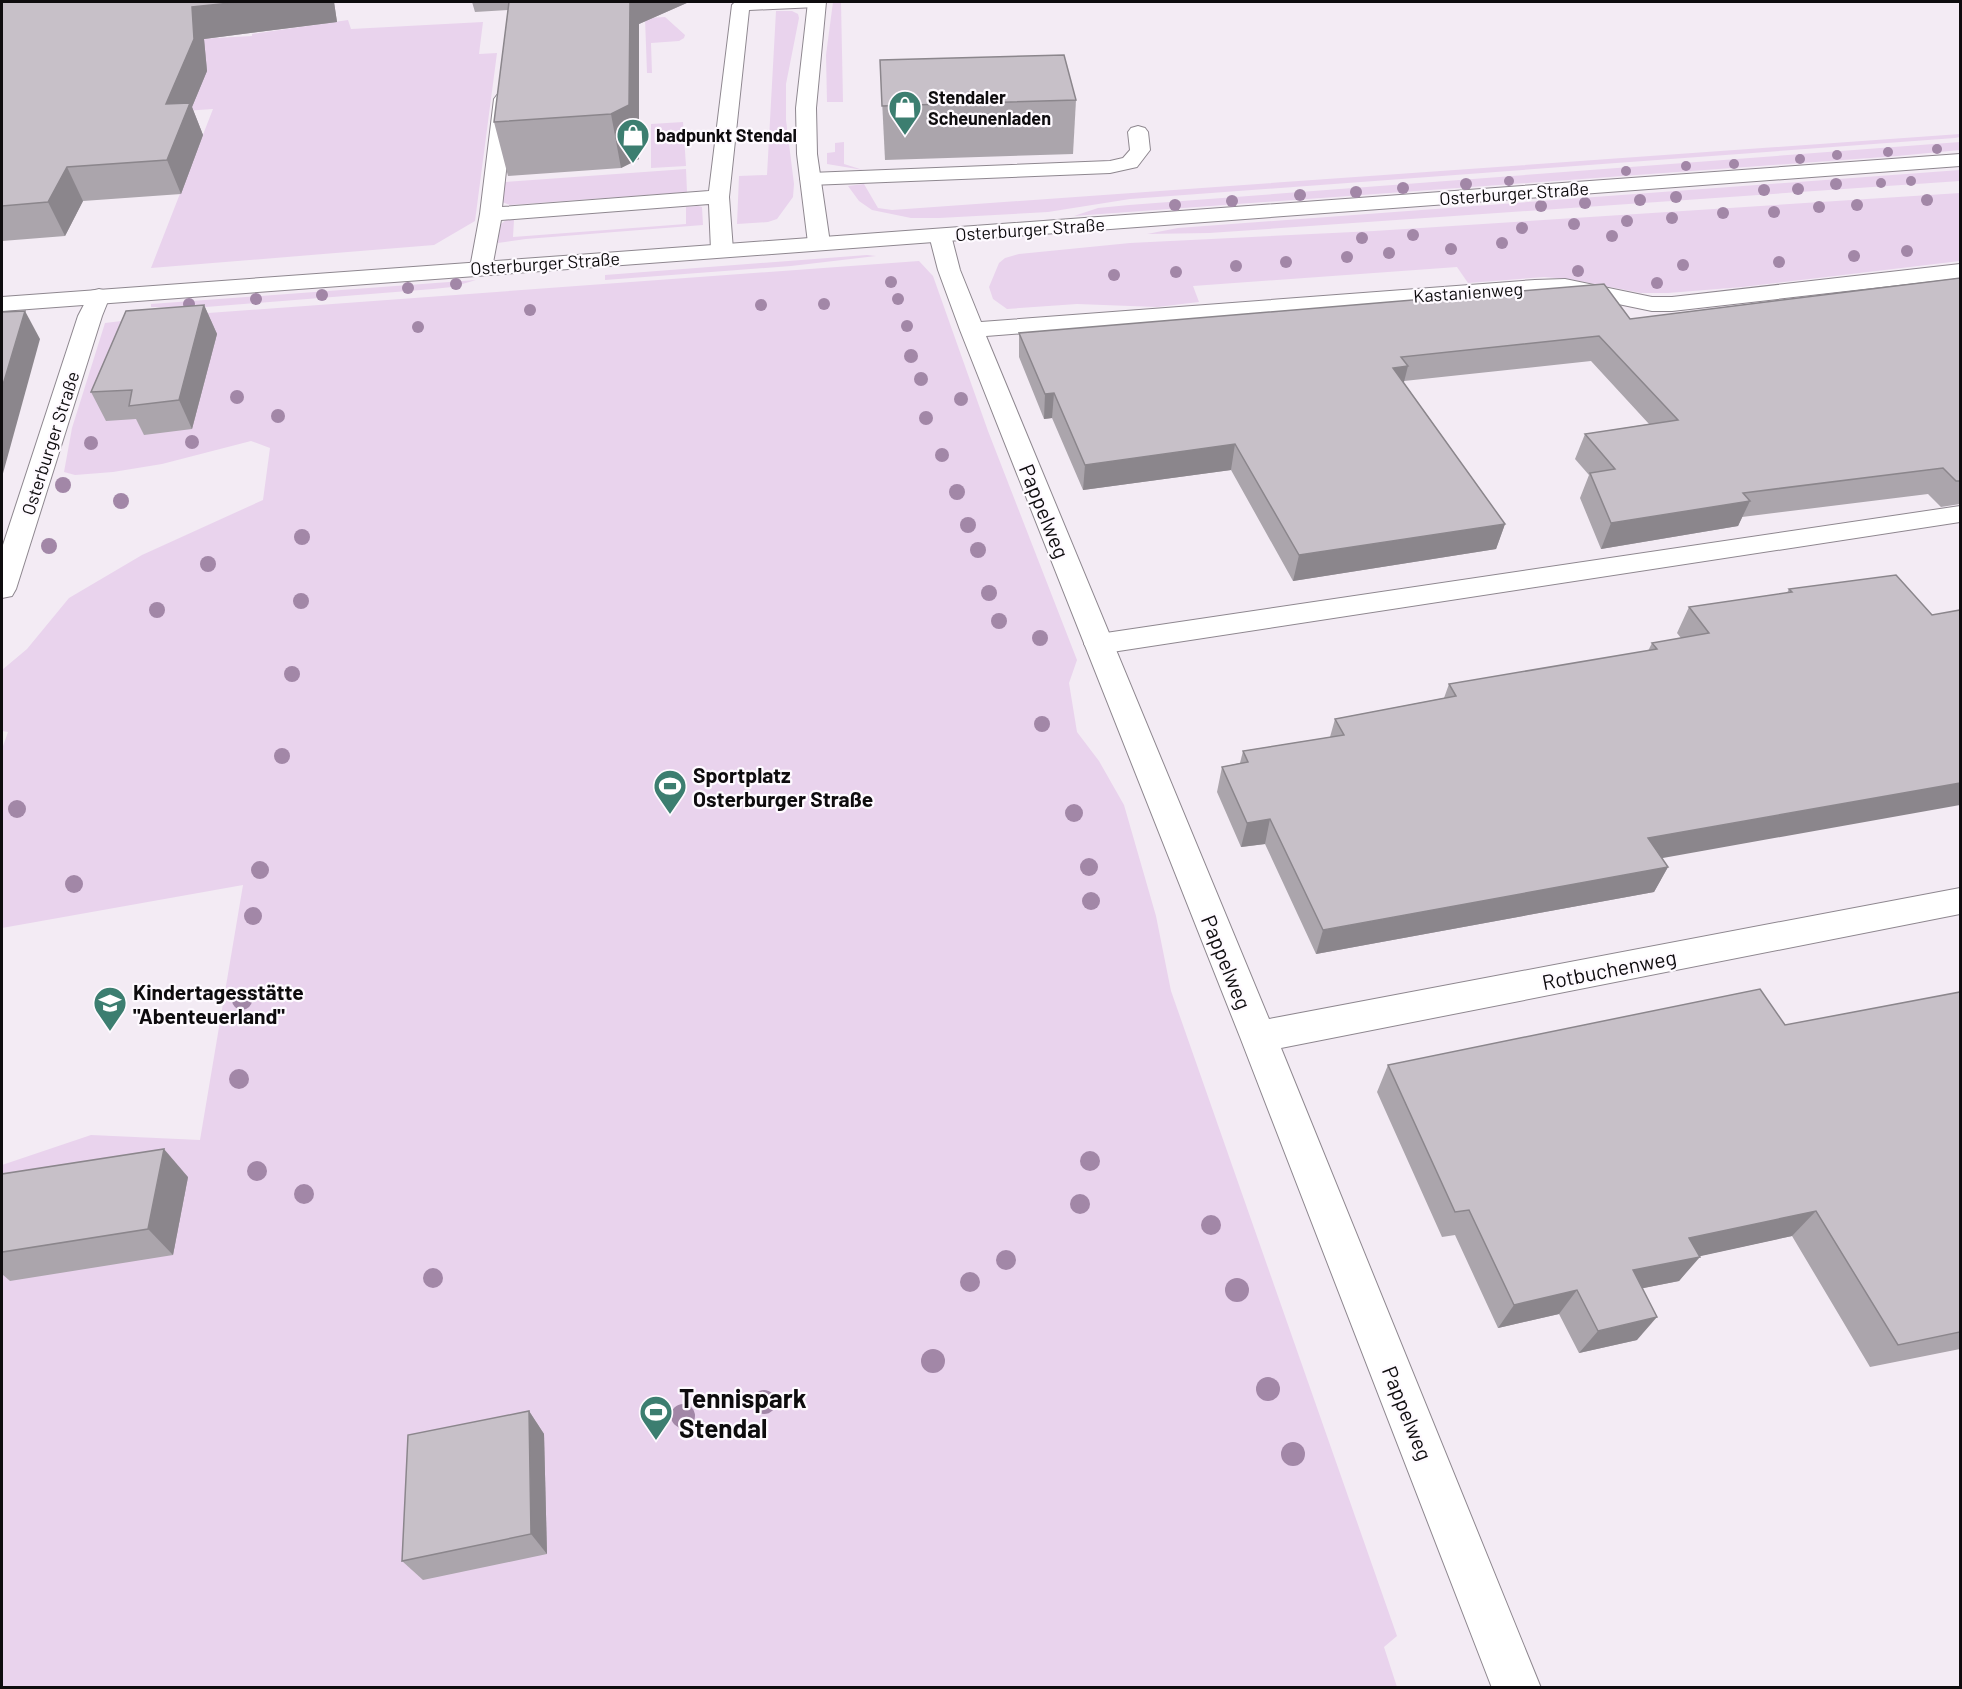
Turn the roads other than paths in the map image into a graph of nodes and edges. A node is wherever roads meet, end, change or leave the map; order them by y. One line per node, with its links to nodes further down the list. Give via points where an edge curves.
1 (817, 2): 5 (street, via 806,108); 6 (street, via 741,5)
2 (506, 86): 7 (street)
3 (1138, 132): 5 (street, via 1140,150 1130,163 1110,167)
4 (1960, 159): 8 (street, Osterburger Straße)
5 (810, 179): 9 (street)
6 (719, 197): 7 (street); 10 (street)
7 (491, 213): 11 (street)
8 (940, 235): 9 (street, Osterburger Straße); 15 (street, Pappelweg)
9 (819, 243): 10 (street, Osterburger Straße)
10 (722, 250): 11 (street, Osterburger Straße)
11 (481, 268): 13 (street, Osterburger Straße)
12 (1960, 271): 15 (street, Kastanienweg, via 1672,304 1652,304 1565,286 1535,287)
13 (99, 296): 14 (street, Osterburger Straße); 17 (street, Osterburger Straße)
14 (2, 304)
15 (972, 330): 18 (street, Pappelweg)
16 (1960, 513): 18 (street)
17 (2, 590)
18 (1099, 644): 20 (street, Pappelweg)
19 (1960, 901): 20 (street, Rotbuchenweg)
20 (1258, 1037): 21 (street, Pappelweg)
21 (1517, 1688)

